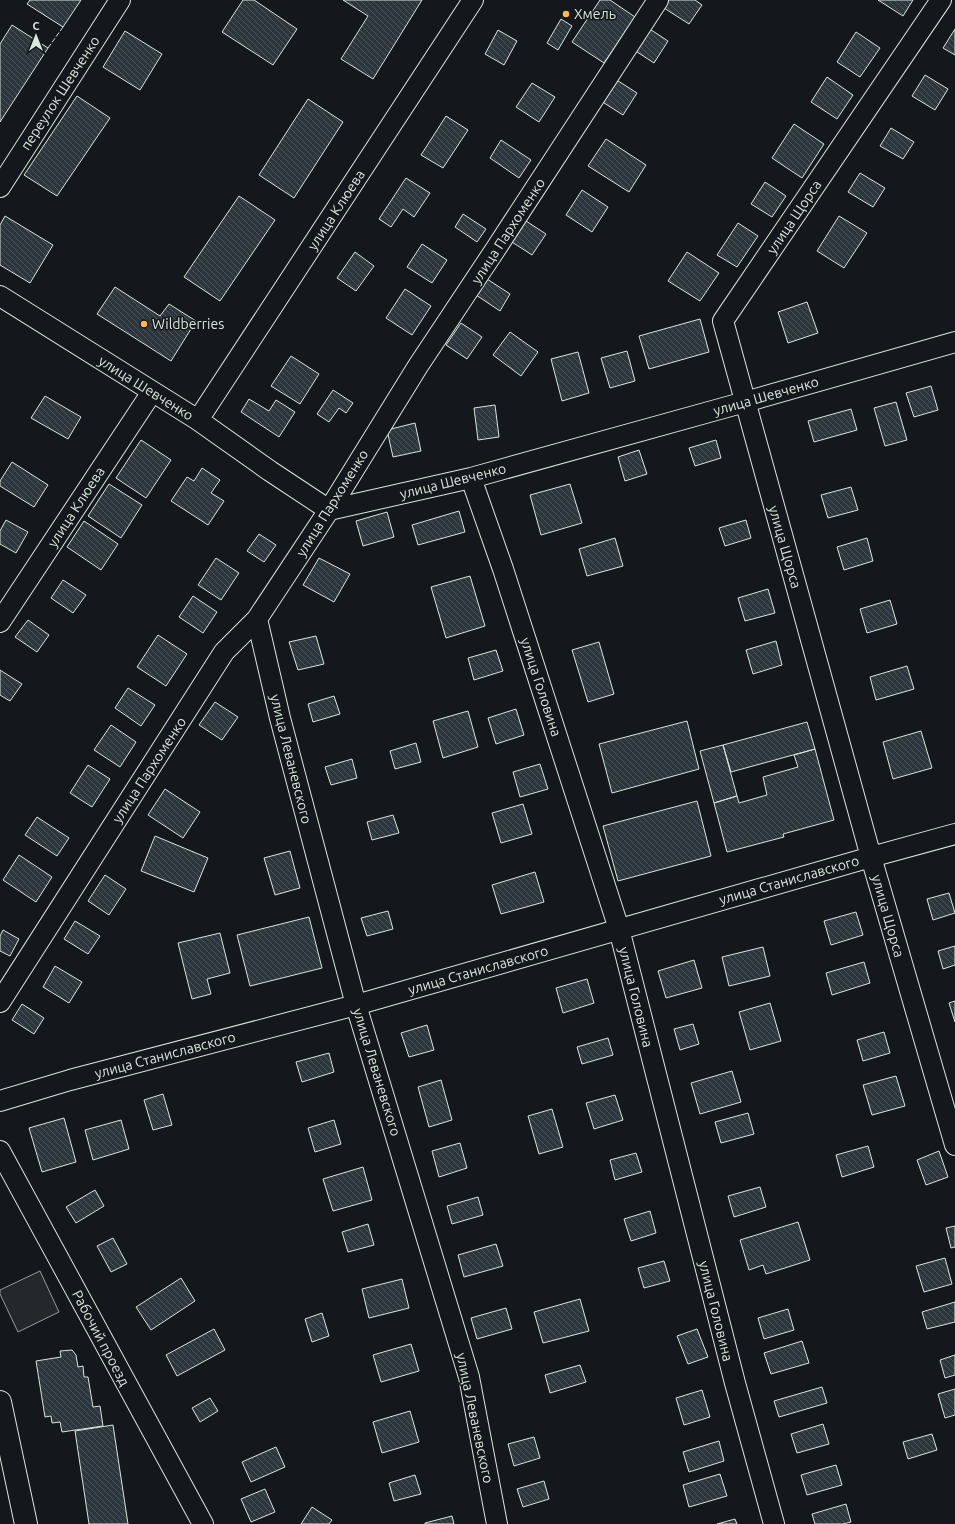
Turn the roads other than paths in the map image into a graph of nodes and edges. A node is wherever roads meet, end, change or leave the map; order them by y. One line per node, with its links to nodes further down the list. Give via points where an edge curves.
1 (120, 0): 5 (street, переулок Шевченко)
2 (473, 0): 10 (street, улица Клюева)
3 (658, 0): 12 (street, улица Пархоменко, via 418,366)
4 (941, 0): 9 (street, улица Щорса, via 723,320)
5 (0, 186)
6 (0, 296): 8 (street, улица Шевченко)
7 (955, 342): 9 (street, улица Шевченко)
8 (152, 392): 10 (street, улица Шевченко); 14 (street, улица Клюева)
9 (744, 402): 11 (street, улица Шевченко); 16 (street, улица Щорса)
10 (198, 420): 12 (street, улица Шевченко)
11 (471, 478): 12 (street, улица Шевченко); 17 (street, улица Головина, via 503,569)
12 (330, 510): 13 (street, улица Пархоменко)
13 (257, 619): 18 (street, улица Пархоменко, via 224,652); 19 (street, улица Леваневского, via 280,718)
14 (0, 622)
15 (955, 834): 16 (street, улица Станиславского)
16 (871, 857): 17 (street, улица Станиславского); 21 (street, улица Щорса)
17 (619, 929): 19 (street, улица Станиславского); 27 (street, улица Головина, via 734,1383)
18 (0, 1002)
19 (356, 1005): 20 (street, улица Станиславского); 26 (street, улица Леваневского, via 469,1377)
20 (1, 1096)
21 (955, 1145)
22 (0, 1150): 25 (street, Рабочий проезд)
23 (0, 1402): 24 (main road)
24 (26, 1524)
25 (203, 1524)
26 (497, 1524)
27 (774, 1524)

